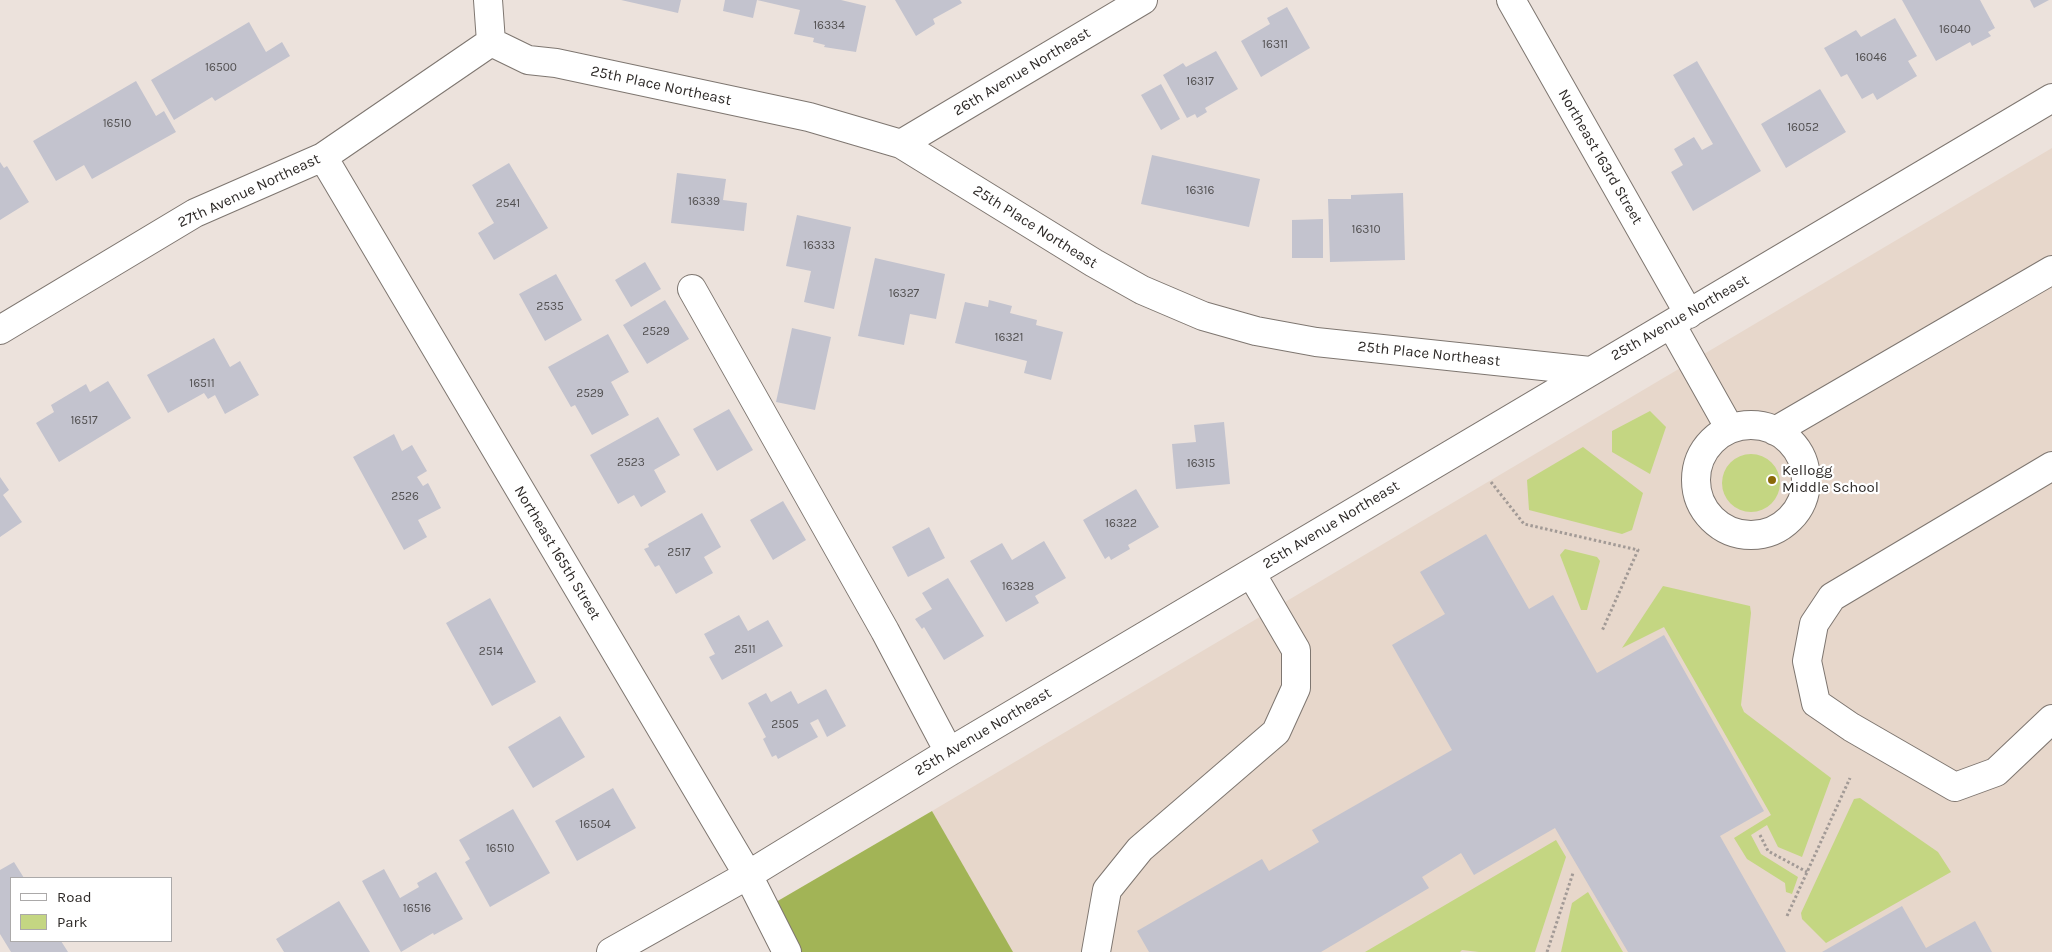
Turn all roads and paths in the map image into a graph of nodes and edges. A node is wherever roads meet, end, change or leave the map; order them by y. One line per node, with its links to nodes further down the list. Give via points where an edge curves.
1 (488, 0): 4 (street)
2 (1144, 0): 6 (street, 26th Avenue Northeast)
3 (1511, 0): 10 (street, Northeast 163rd Street)
4 (491, 42): 6 (street, 25th Place Northeast, via 528,60 809,116); 7 (street, 27th Avenue Northeast)
5 (2052, 98): 10 (street, 25th Avenue Northeast)
6 (901, 144): 12 (street, 25th Place Northeast, via 1094,263 1142,290 1203,316 1256,331 1316,342)
7 (322, 157): 11 (street, 27th Avenue Northeast, via 195,213); 25 (street, Northeast 165th Street)
8 (2052, 270): 14 (street)
9 (692, 289): 20 (street)
10 (1680, 319): 12 (street, 25th Avenue Northeast); 13 (street, Northeast 163rd Street)
11 (0, 330)
12 (1590, 371): 17 (street, 25th Avenue Northeast)
13 (1730, 429): 14 (street, via 1748,425); 14 (street, via 1714,438 1703,452 1697,469 1696,487 1701,504 1712,519 1743,535 1761,534 1778,528 1792,517 1802,501 1806,483 1804,465 1796,448)
14 (1775, 431)
15 (2052, 466): 19 (street, via 1832,597 1814,624 1807,661 1816,703 1954,787 1996,772)
16 (1491, 482): 18 (path, via 1524,524 1638,550)
17 (1251, 572): 20 (street, 25th Avenue Northeast); 29 (street, via 1296,650 1296,688 1276,732 1140,849 1107,890)
18 (1602, 631)
19 (2052, 719)
20 (949, 752): 25 (street, 25th Avenue Northeast)
21 (1850, 778): 23 (path)
22 (1760, 836): 23 (path, via 1768,851)
23 (1807, 872): 26 (path)
24 (1573, 873): 30 (path)
25 (748, 874): 27 (street, 25th Avenue Northeast); 28 (street, Northeast 165th Street)
26 (1787, 916)
27 (611, 952)
28 (787, 952)
29 (1096, 952)
30 (1547, 952)

